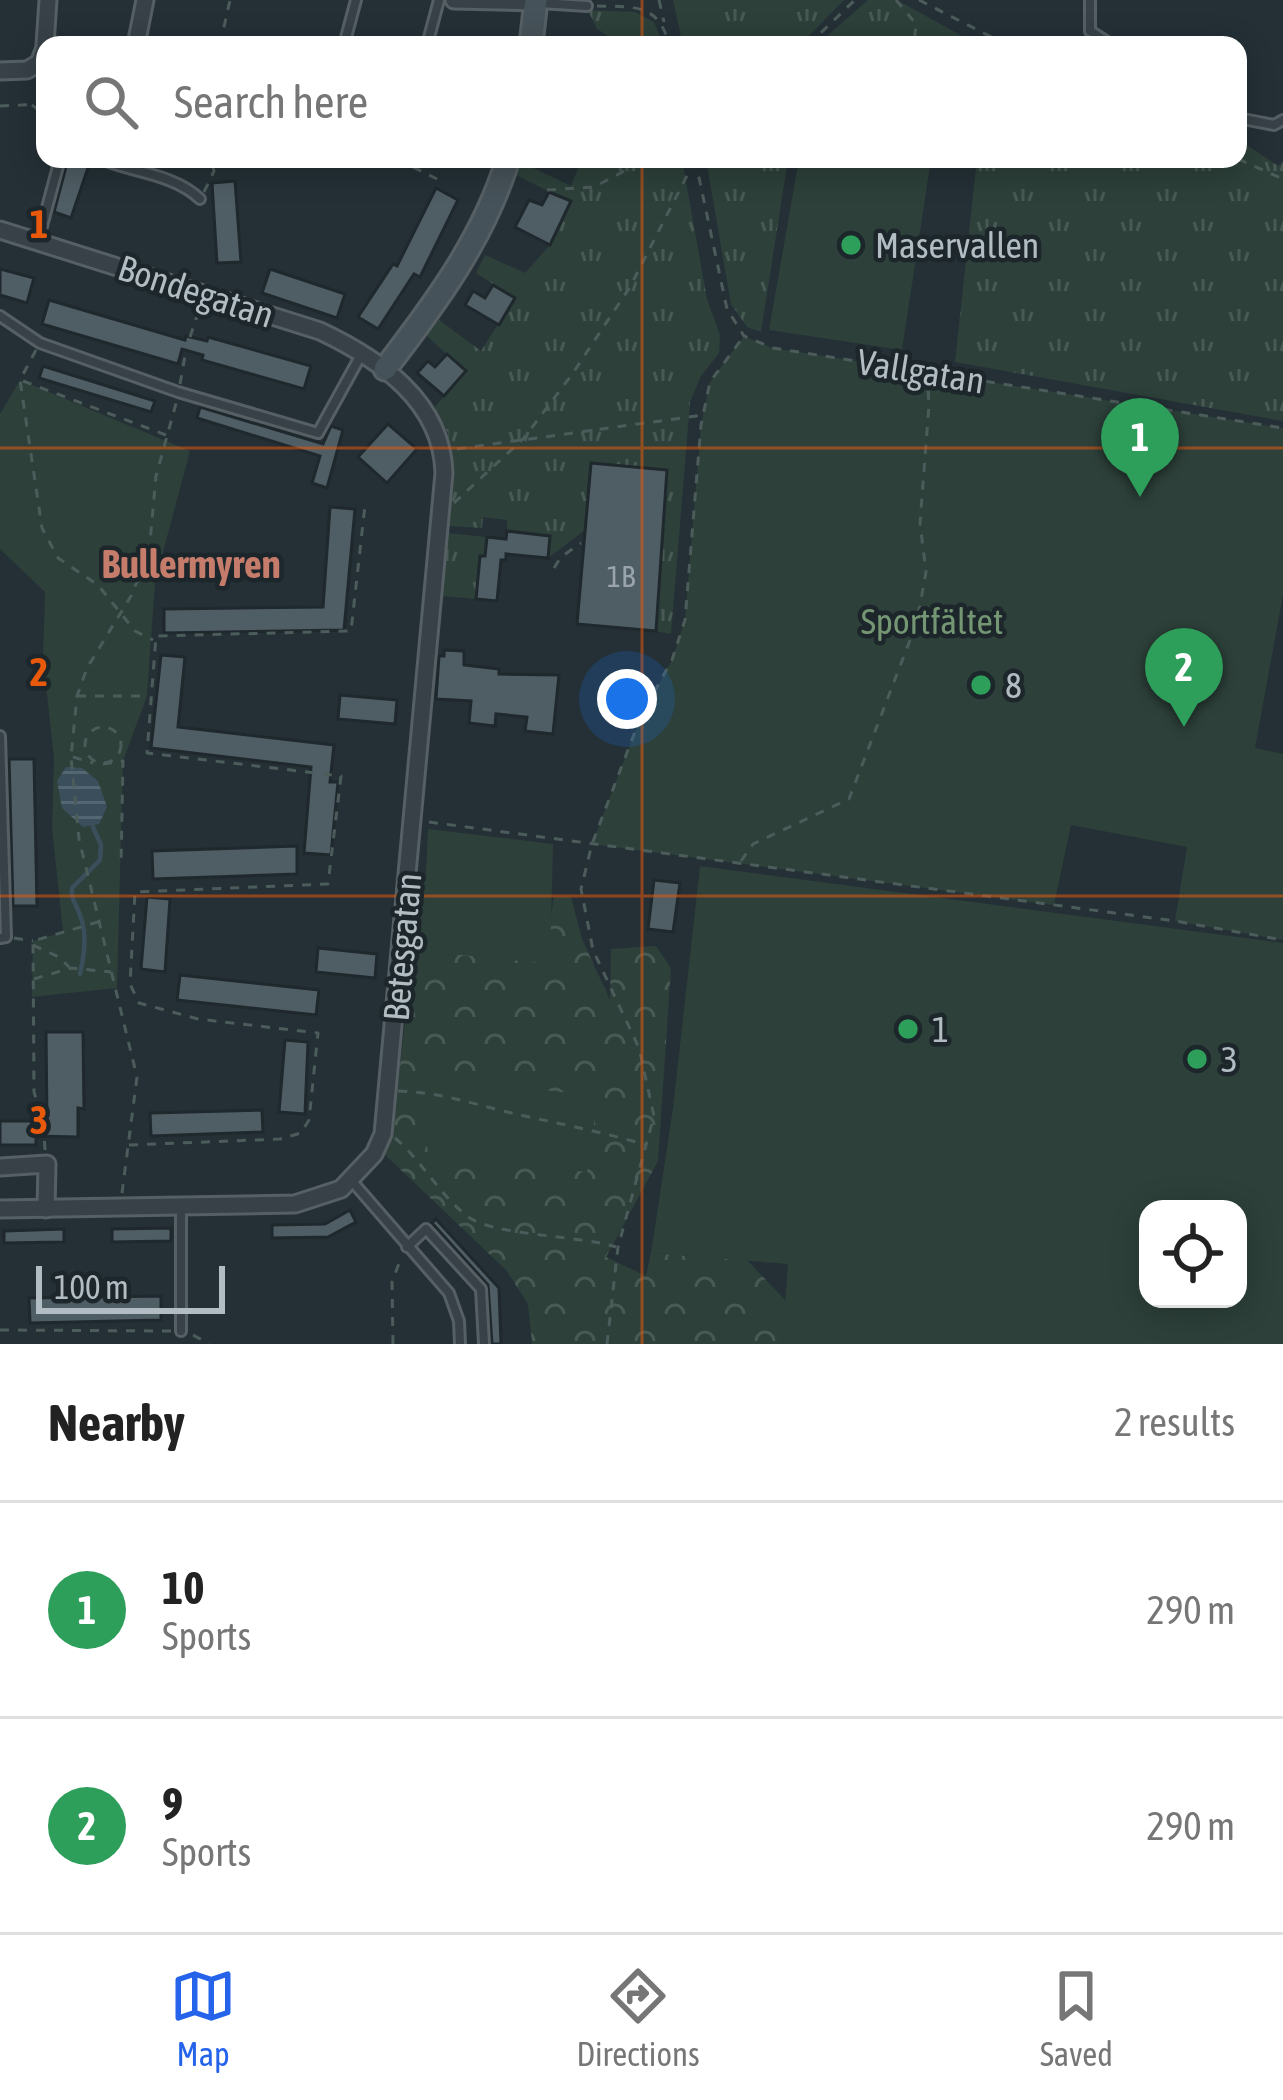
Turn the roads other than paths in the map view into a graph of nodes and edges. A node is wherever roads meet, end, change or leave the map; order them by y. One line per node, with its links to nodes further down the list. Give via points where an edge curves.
1 (48, 0): 9 (street)
2 (145, 0): 10 (street)
3 (356, 0): 11 (lane)
4 (439, 0): 12 (lane)
5 (454, 0): 7 (street)
6 (1090, 0): 14 (lane, via 1090,31)
7 (536, 1): 8 (lane); 13 (street)
8 (586, 5)
9 (46, 36)
10 (138, 36)
11 (346, 36)
12 (429, 36)
13 (532, 36)
14 (1098, 36)
15 (36, 65): 16 (street)
16 (0, 71)
17 (1247, 120): 18 (lane)
18 (1283, 120)
19 (58, 168): 24 (lane)
20 (133, 168): 22 (lane)
21 (504, 168): 27 (street, via 441,297)
22 (200, 199)
23 (0, 230): 24 (street, Bondegatan)
24 (38, 241): 26 (street, Bondegatan)
25 (0, 316): 26 (lane, via 40,343 318,434)
26 (363, 351): 27 (street, Bondegatan)
27 (385, 369): 31 (street, Betesgatan, via 422,405 444,451 421,795 383,1134)
28 (0, 736): 29 (lane)
29 (3, 937)
30 (0, 1167): 34 (street, via 46,1164)
31 (350, 1179): 32 (street, Betesgatan, via 295,1204); 35 (lane)
32 (181, 1208): 34 (street, Betesgatan); 36 (lane)
33 (0, 1209): 34 (street, Betesgatan)
34 (46, 1209)
35 (407, 1247): 37 (lane, via 448,1293); 38 (lane, via 426,1229 481,1289)
36 (181, 1331)
37 (460, 1344)
38 (484, 1344)

